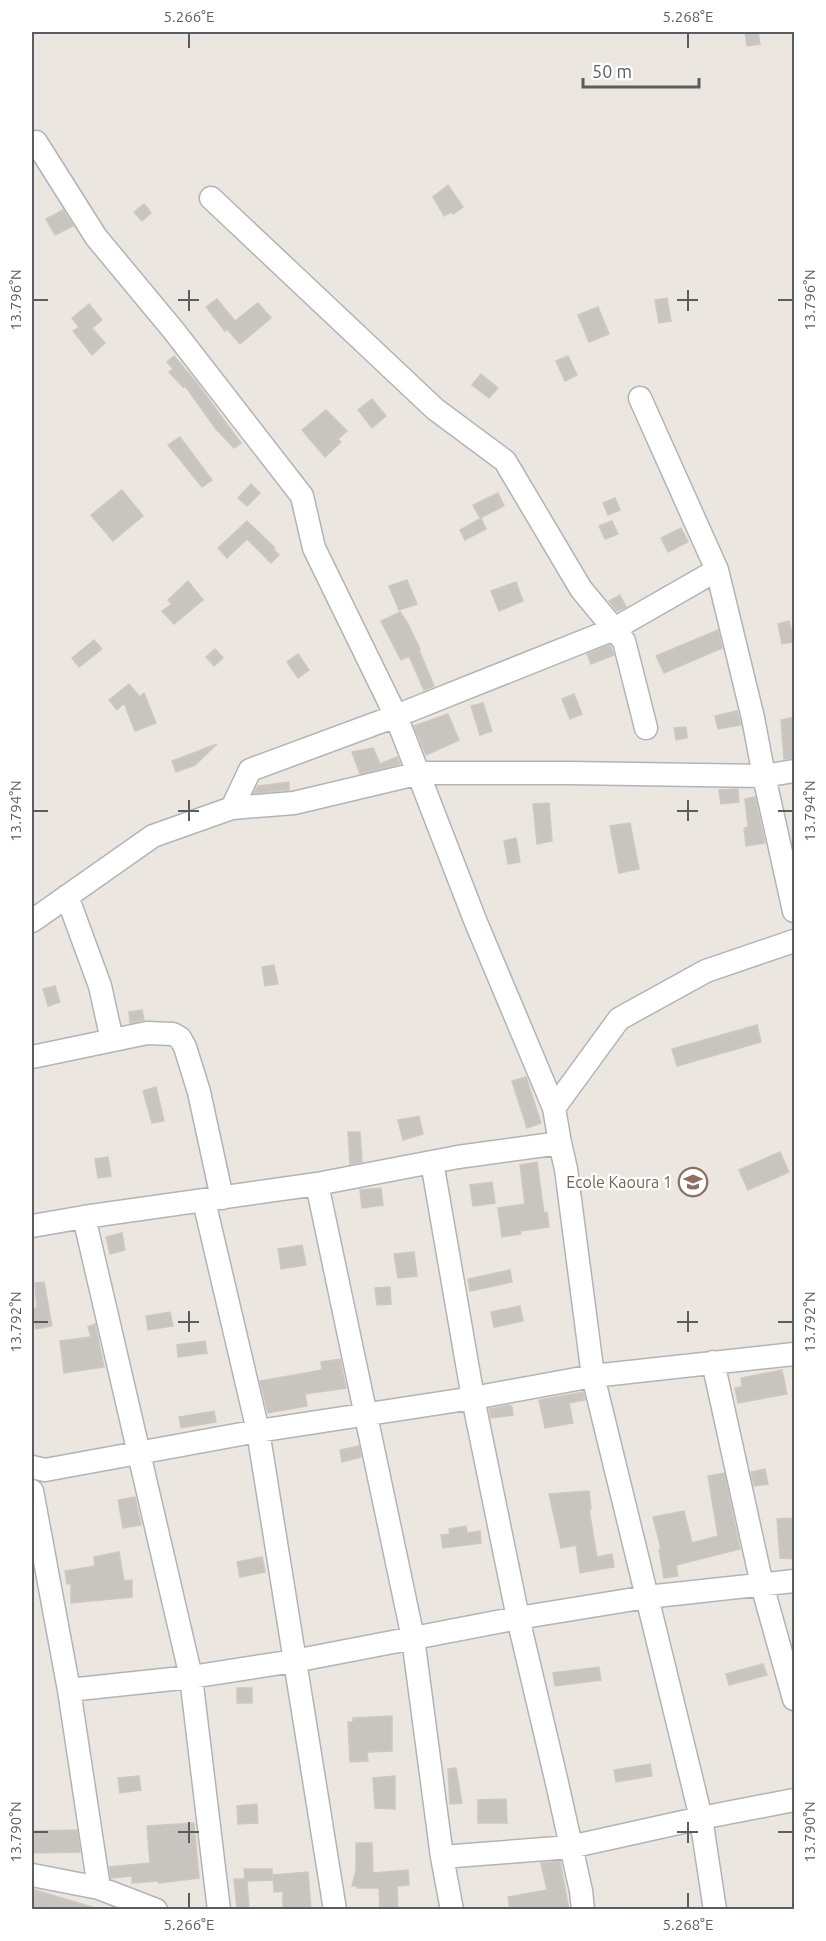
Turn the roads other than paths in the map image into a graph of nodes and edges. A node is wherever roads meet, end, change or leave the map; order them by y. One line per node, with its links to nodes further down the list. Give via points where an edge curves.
1 (36, 142): 6 (street, via 96,237 302,496 314,548)
2 (211, 198): 5 (street, via 435,409 505,460 581,589)
3 (640, 398): 4 (street)
4 (717, 570): 5 (street); 10 (street)
5 (614, 629): 6 (street); 7 (street, via 624,641)
6 (396, 716): 9 (street); 11 (street, via 250,770)
7 (646, 728)
8 (795, 771): 10 (street)
9 (420, 773): 10 (street); 11 (street, via 294,803); 18 (street, via 475,920)
10 (764, 776): 13 (street)
11 (232, 808): 12 (street, via 153,836)
12 (67, 896): 14 (street); 16 (street, via 100,986)
13 (795, 911)
14 (32, 921)
15 (795, 941): 18 (street, via 706,971 619,1019)
16 (112, 1040): 17 (street); 22 (street, via 147,1033 180,1038 199,1092)
17 (32, 1057)
18 (554, 1108): 19 (street)
19 (560, 1143): 20 (street); 27 (street)
20 (432, 1162): 21 (street); 28 (street)
21 (317, 1184): 22 (street); 29 (street)
22 (213, 1199): 23 (street); 30 (street)
23 (84, 1217): 24 (street); 31 (street)
24 (32, 1226)
25 (795, 1354): 26 (street)
26 (713, 1362): 27 (street); 35 (street)
27 (593, 1376): 28 (street); 36 (street)
28 (473, 1398): 29 (street); 37 (street)
29 (367, 1413): 30 (street); 38 (street)
30 (258, 1431): 31 (street); 39 (street)
31 (138, 1453): 32 (street, via 45,1470); 40 (street)
32 (32, 1467)
33 (32, 1491): 41 (street)
34 (795, 1581): 35 (street)
35 (762, 1585): 36 (street); 42 (street)
36 (647, 1597): 37 (street); 44 (street)
37 (518, 1618): 38 (street); 45 (street)
38 (413, 1638): 39 (street); 46 (street)
39 (294, 1661): 40 (street); 51 (street)
40 (191, 1677): 41 (street); 50 (street)
41 (69, 1690): 48 (street)
42 (795, 1700)
43 (795, 1800): 44 (street)
44 (701, 1818): 45 (street); 54 (street)
45 (570, 1847): 46 (street); 53 (street)
46 (442, 1857): 52 (street)
47 (32, 1875): 48 (street)
48 (99, 1888): 49 (street)
49 (156, 1910)
50 (219, 1910)
51 (335, 1910)
52 (452, 1910)
53 (583, 1910)
54 (715, 1910)

